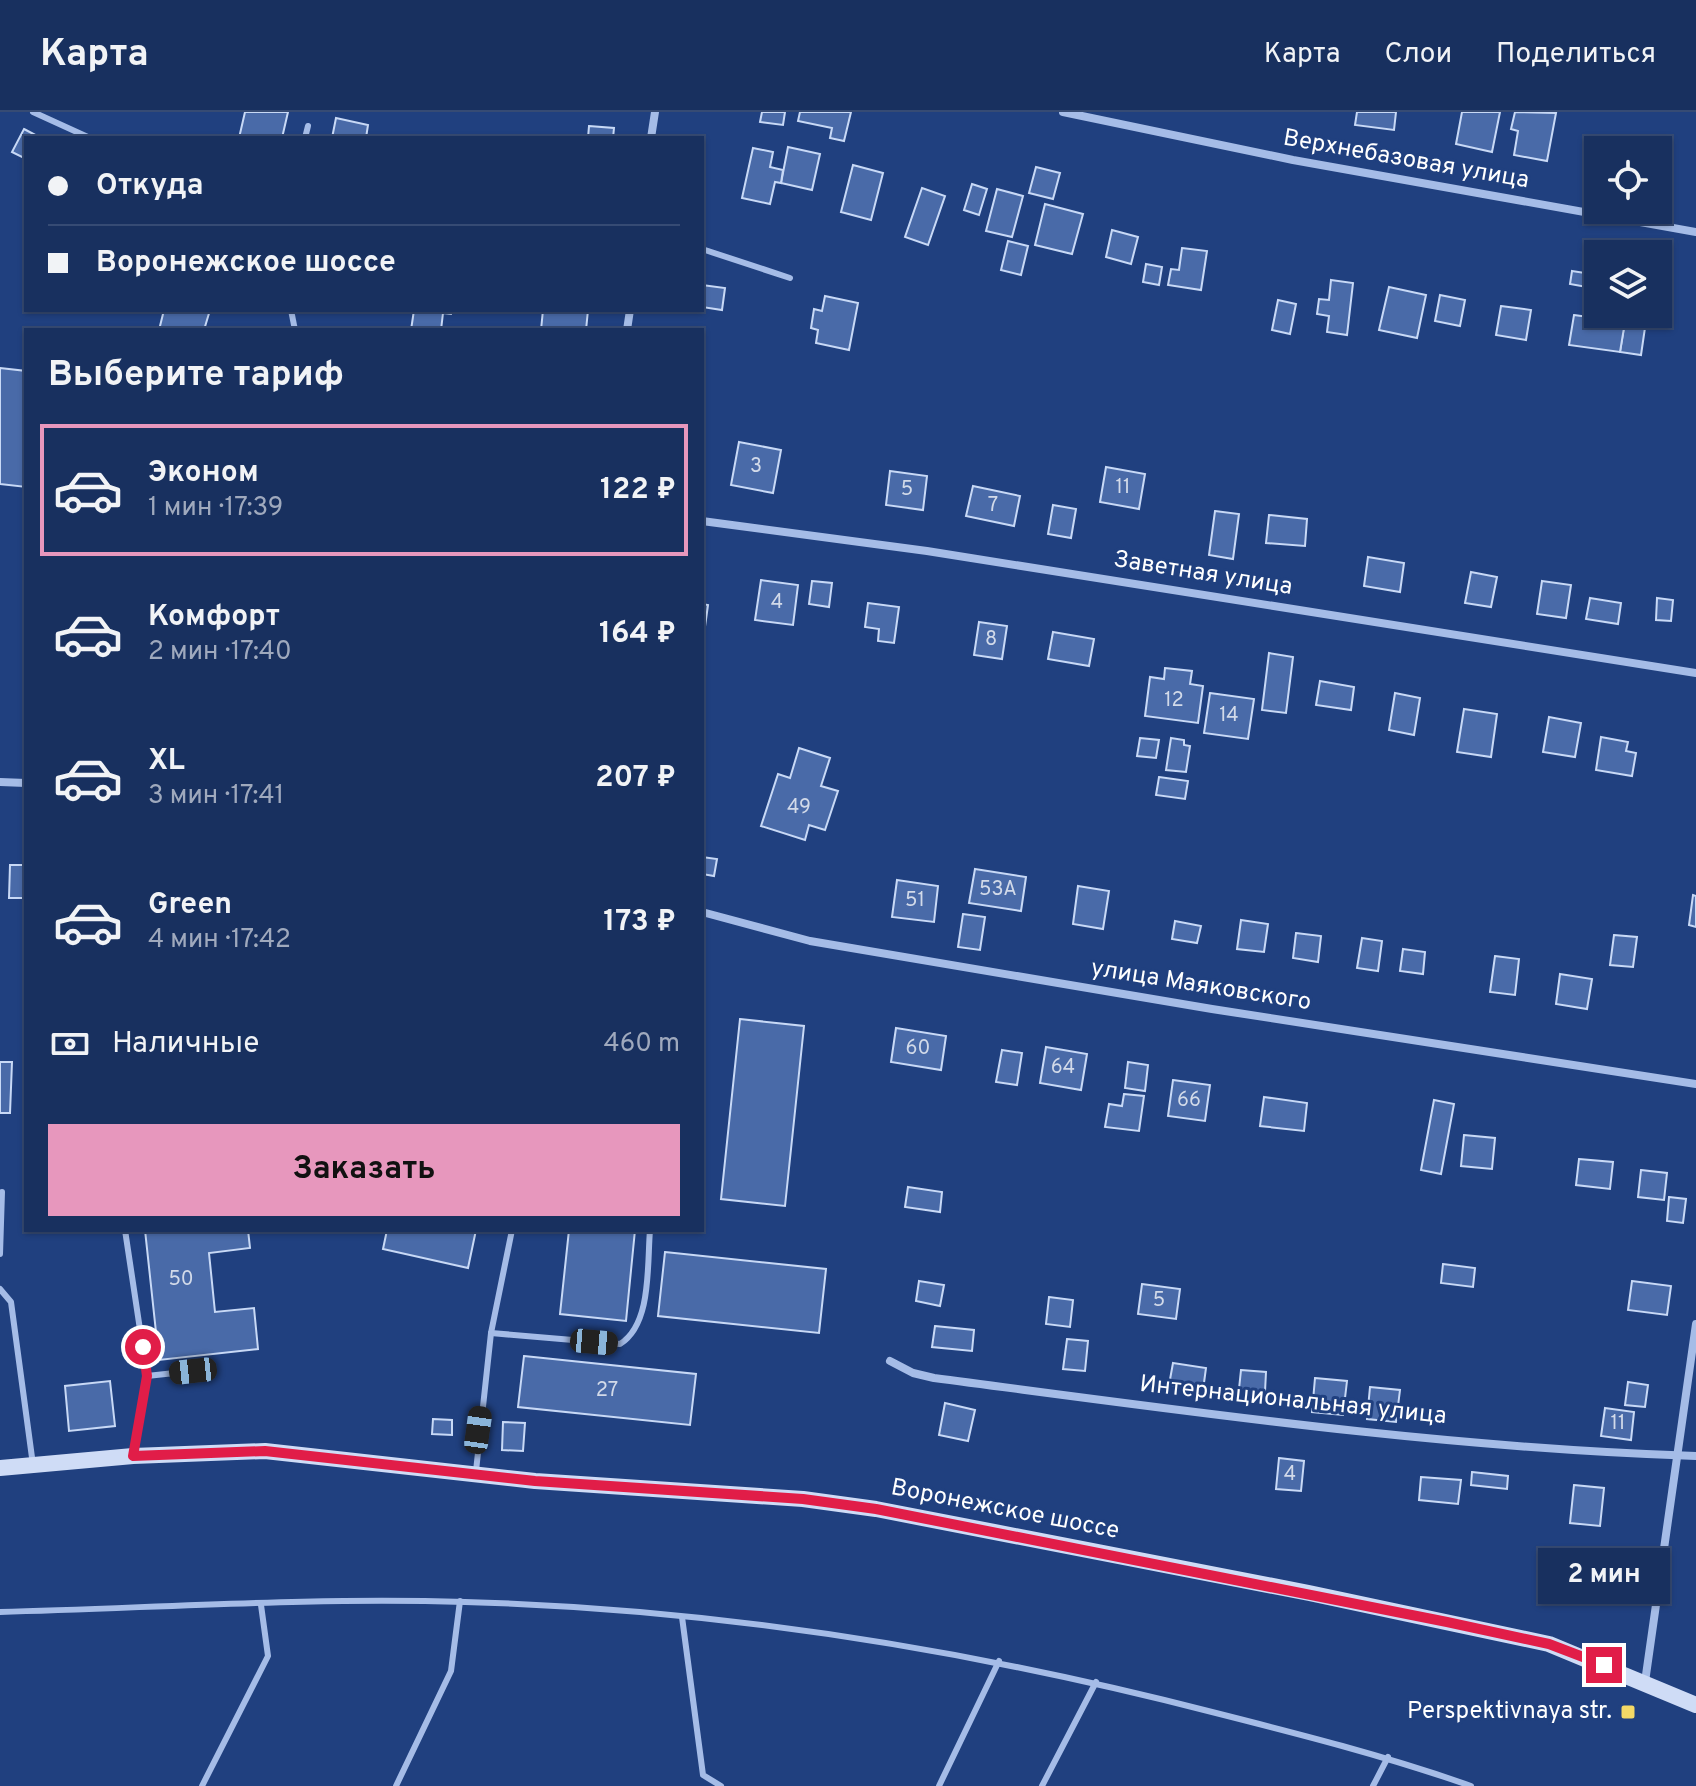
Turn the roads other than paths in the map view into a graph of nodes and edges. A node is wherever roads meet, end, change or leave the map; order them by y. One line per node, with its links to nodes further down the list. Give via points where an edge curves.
1 (33, 112): 5 (lane)
2 (655, 112): 7 (street)
3 (1063, 112): 8 (street, Верхнебазовая улица, via 1293,160)
4 (308, 126): 6 (lane)
5 (86, 136)
6 (306, 136)
7 (651, 136)
8 (1696, 232)
9 (704, 250): 10 (lane)
10 (790, 278)
11 (704, 521): 12 (street, Заветная улица, via 927,551)
12 (1696, 673)
13 (0, 782): 14 (street)
14 (24, 783)
15 (704, 913): 16 (street, улица Маяковского, via 810,941)
16 (1696, 1084)
17 (2, 1192): 21 (lane)
18 (125, 1232): 27 (lane)
19 (512, 1232): 24 (lane)
20 (650, 1232): 24 (lane, via 641,1317 633,1337 620,1344)
21 (0, 1254)
22 (0, 1289): 31 (lane, via 11,1302)
23 (1696, 1324): 29 (street)
24 (491, 1333): 33 (lane)
25 (890, 1361): 29 (street, Интернациональная улица, via 934,1378 1280,1423)
26 (193, 1371): 27 (lane)
27 (147, 1376): 28 (lane)
28 (133, 1456): 31 (main road, Воронежское шоссе); 33 (main road, Воронежское шоссе, via 265,1451)
29 (1678, 1456): 30 (street, Интернациональная улица); 40 (street)
30 (1696, 1456)
31 (33, 1465): 32 (main road, Воронежское шоссе)
32 (0, 1468)
33 (475, 1475): 40 (main road, Воронежское шоссе, via 876,1509 1549,1644)
34 (460, 1601): 35 (lane); 37 (lane); 44 (lane, via 451,1671)
35 (261, 1605): 36 (lane); 43 (lane, via 268,1656)
36 (0, 1612)
37 (682, 1617): 38 (lane, via 864,1637); 45 (lane, via 703,1775)
38 (999, 1661): 39 (lane); 46 (lane)
39 (1096, 1682): 42 (lane); 47 (lane)
40 (1645, 1682): 41 (main road, Воронежское шоссе)
41 (1696, 1705)
42 (1388, 1757): 48 (lane); 49 (lane)
43 (202, 1786)
44 (396, 1786)
45 (721, 1786)
46 (939, 1786)
47 (1042, 1786)
48 (1373, 1786)
49 (1471, 1786)

